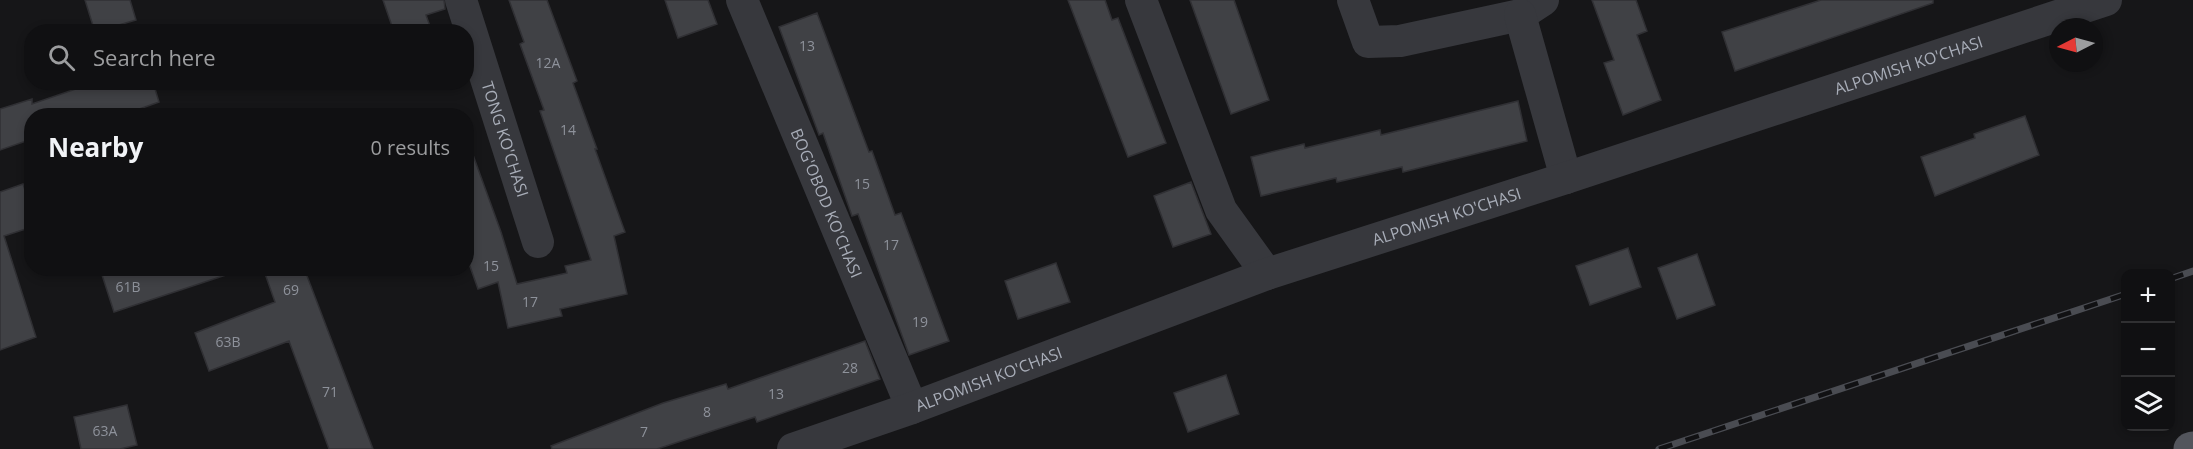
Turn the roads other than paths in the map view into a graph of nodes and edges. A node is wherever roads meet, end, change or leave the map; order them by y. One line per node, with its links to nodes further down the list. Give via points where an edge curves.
1 (460, 0): 8 (street, TONG KO'CHASI)
2 (742, 0): 13 (street, BOG'OBOD KO'CHASI)
3 (1141, 0): 12 (street, via 1221,210)
4 (1353, 0): 6 (street, via 1368,42 1400,41)
5 (2106, 0): 7 (street, ALPOMISH KO'CHASI)
6 (1532, 8): 10 (street)
7 (2055, 8): 10 (street, ALPOMISH KO'CHASI)
8 (468, 24)
9 (474, 43): 11 (street, TONG KO'CHASI)
10 (1566, 178): 12 (street, ALPOMISH KO'CHASI)
11 (538, 242)
12 (1267, 274): 13 (street, ALPOMISH KO'CHASI)
13 (912, 408): 14 (street, ALPOMISH KO'CHASI)
14 (793, 449)

